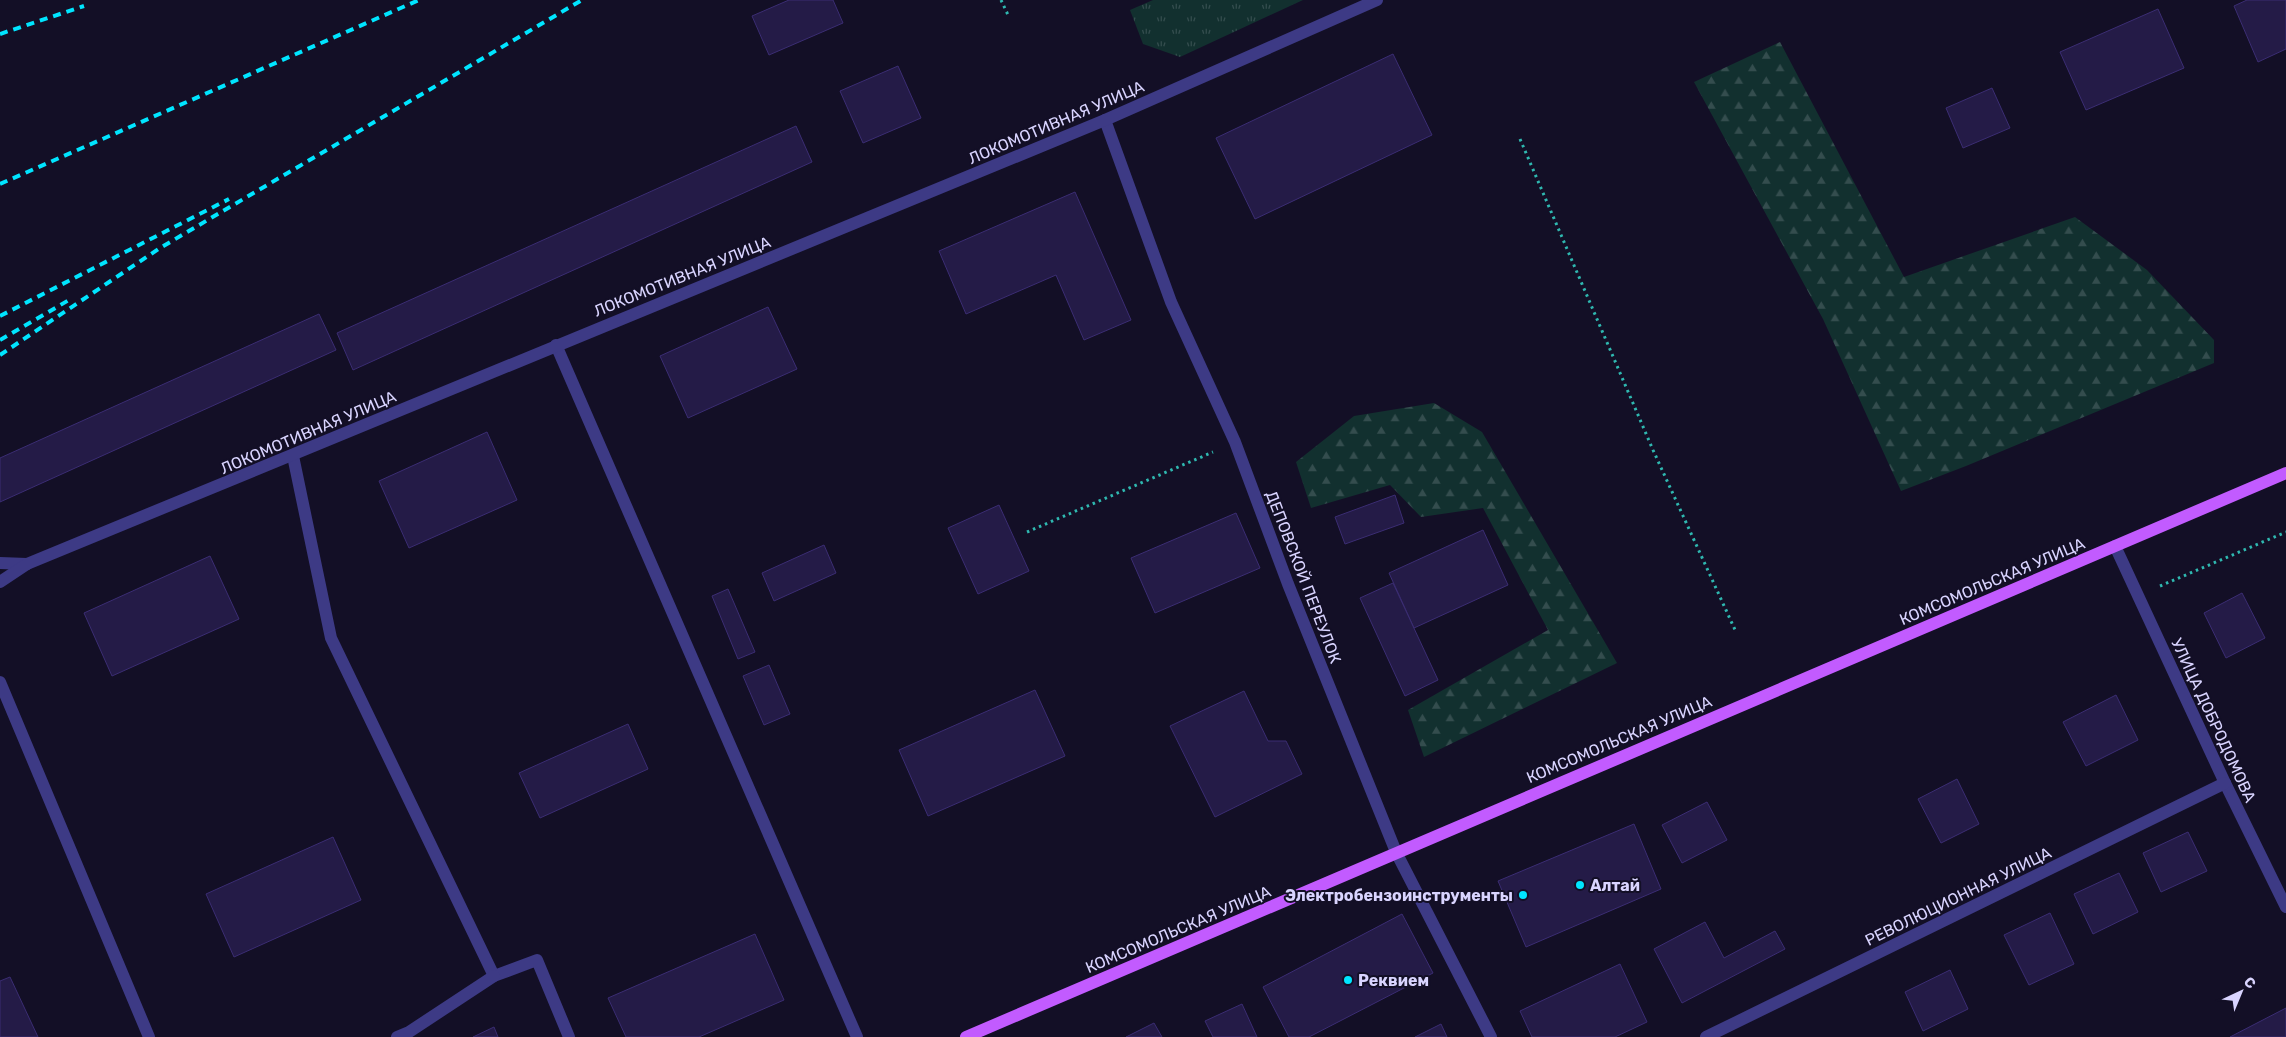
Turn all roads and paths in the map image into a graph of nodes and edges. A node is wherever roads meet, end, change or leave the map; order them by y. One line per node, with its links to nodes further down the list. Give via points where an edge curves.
1 (1001, 0): 3 (path)
2 (1376, 0): 4 (street, ЛОКОМОТИВНАЯ УЛИЦА)
3 (1009, 17)
4 (1105, 120): 6 (street, ЛОКОМОТИВНАЯ УЛИЦА); 7 (street, ДЕПОВСКОЙ ПЕРЕУЛОК, via 1171,302)
5 (1520, 139): 17 (path, via 1653,450)
6 (556, 346): 8 (street, ЛОКОМОТИВНАЯ УЛИЦА); 26 (street)
7 (1234, 442): 10 (path); 20 (street, ДЕПОВСКОЙ ПЕРЕУЛОК)
8 (292, 456): 14 (street, ЛОКОМОТИВНАЯ УЛИЦА); 22 (street, via 331,638)
9 (2286, 473): 12 (main road, КОМСОМОЛЬСКАЯ УЛИЦА)
10 (1027, 532)
11 (2286, 532): 16 (path)
12 (2115, 546): 16 (street, УЛИЦА ДОБРОДОМОВА); 20 (main road, КОМСОМОЛЬСКАЯ УЛИЦА)
13 (0, 563): 14 (street)
14 (27, 564): 15 (street, ЛОКОМОТИВНАЯ УЛИЦА)
15 (0, 582)
16 (2138, 596): 19 (street, УЛИЦА ДОБРОДОМОВА)
17 (1736, 632)
18 (0, 682): 23 (street)
19 (2225, 783): 21 (street, УЛИЦА ДОБРОДОМОВА); 29 (street, РЕВОЛЮЦИОННАЯ УЛИЦА)
20 (1396, 852): 27 (main road, КОМСОМОЛЬСКАЯ УЛИЦА); 28 (street, ДЕПОВСКОЙ ПЕРЕУЛОК)
21 (2286, 907)
22 (494, 976): 24 (street); 25 (street, via 537,960)
23 (149, 1037)
24 (397, 1037)
25 (569, 1037)
26 (857, 1037)
27 (966, 1037)
28 (1492, 1037)
29 (1706, 1037)

